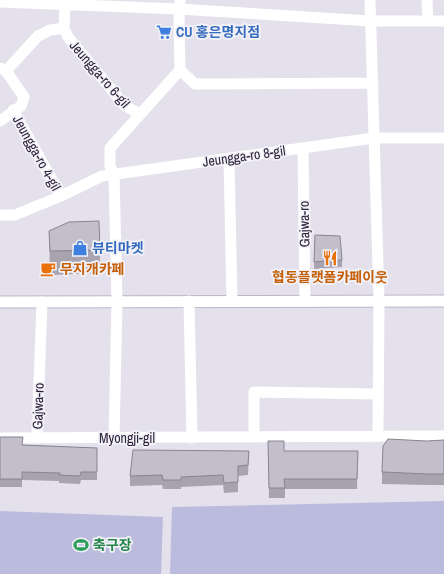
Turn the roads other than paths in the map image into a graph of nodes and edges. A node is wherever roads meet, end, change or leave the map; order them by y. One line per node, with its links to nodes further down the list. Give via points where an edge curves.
1 (370, 0): 6 (street)
2 (427, 0): 7 (street)
3 (0, 2): 4 (street)
4 (65, 5): 5 (street); 9 (street, Jeungga-ro 6-gil)
5 (180, 5): 6 (street); 11 (street)
6 (371, 21): 7 (street); 12 (street)
7 (428, 21): 8 (street)
8 (444, 21)
9 (64, 28): 10 (street, Jeungga-ro 4-gil, via 50,30 38,36); 14 (street, Jeungga-ro 6-gil, via 68,37 125,106)
10 (3, 70): 13 (street, Jeungga-ro 4-gil, via 24,97 21,106)
11 (180, 70): 12 (street, via 196,84); 14 (street, Jeungga-ro 6-gil)
12 (372, 84): 16 (street)
13 (13, 110): 15 (street, Jeungga-ro 4-gil); 21 (street, Jeungga-ro 4-gil)
14 (140, 114): 20 (street, Jeungga-ro 6-gil, via 110,148 110,166)
15 (0, 121)
16 (374, 138): 17 (street, Jeungga-ro 8-gil); 18 (street, Jeungga-ro 8-gil); 26 (street)
17 (444, 138)
18 (303, 148): 19 (street, Jeungga-ro 8-gil); 25 (street, Gajwa-ro)
19 (228, 158): 20 (street, Jeungga-ro 8-gil); 24 (street)
20 (114, 174): 21 (street, via 102,176); 30 (street, Jeungga-ro 6-gil)
21 (61, 196): 22 (street, via 15,215)
22 (0, 215)
23 (189, 301): 24 (street); 30 (street); 38 (street)
24 (232, 301): 25 (street)
25 (305, 301): 26 (street)
26 (379, 301): 27 (street); 31 (street)
27 (444, 301)
28 (0, 302): 29 (street)
29 (42, 302): 30 (street); 36 (street, Gajwa-ro)
30 (117, 302): 37 (street)
31 (378, 394): 32 (street); 34 (street, via 254,392)
32 (378, 436): 33 (street, Myongji-gil); 34 (street, Myongji-gil)
33 (444, 436)
34 (254, 437): 38 (street, Myongji-gil)
35 (0, 438): 36 (street, Myongji-gil)
36 (37, 438): 37 (street, Myongji-gil)
37 (114, 438): 38 (street, Myongji-gil)
38 (192, 438)

